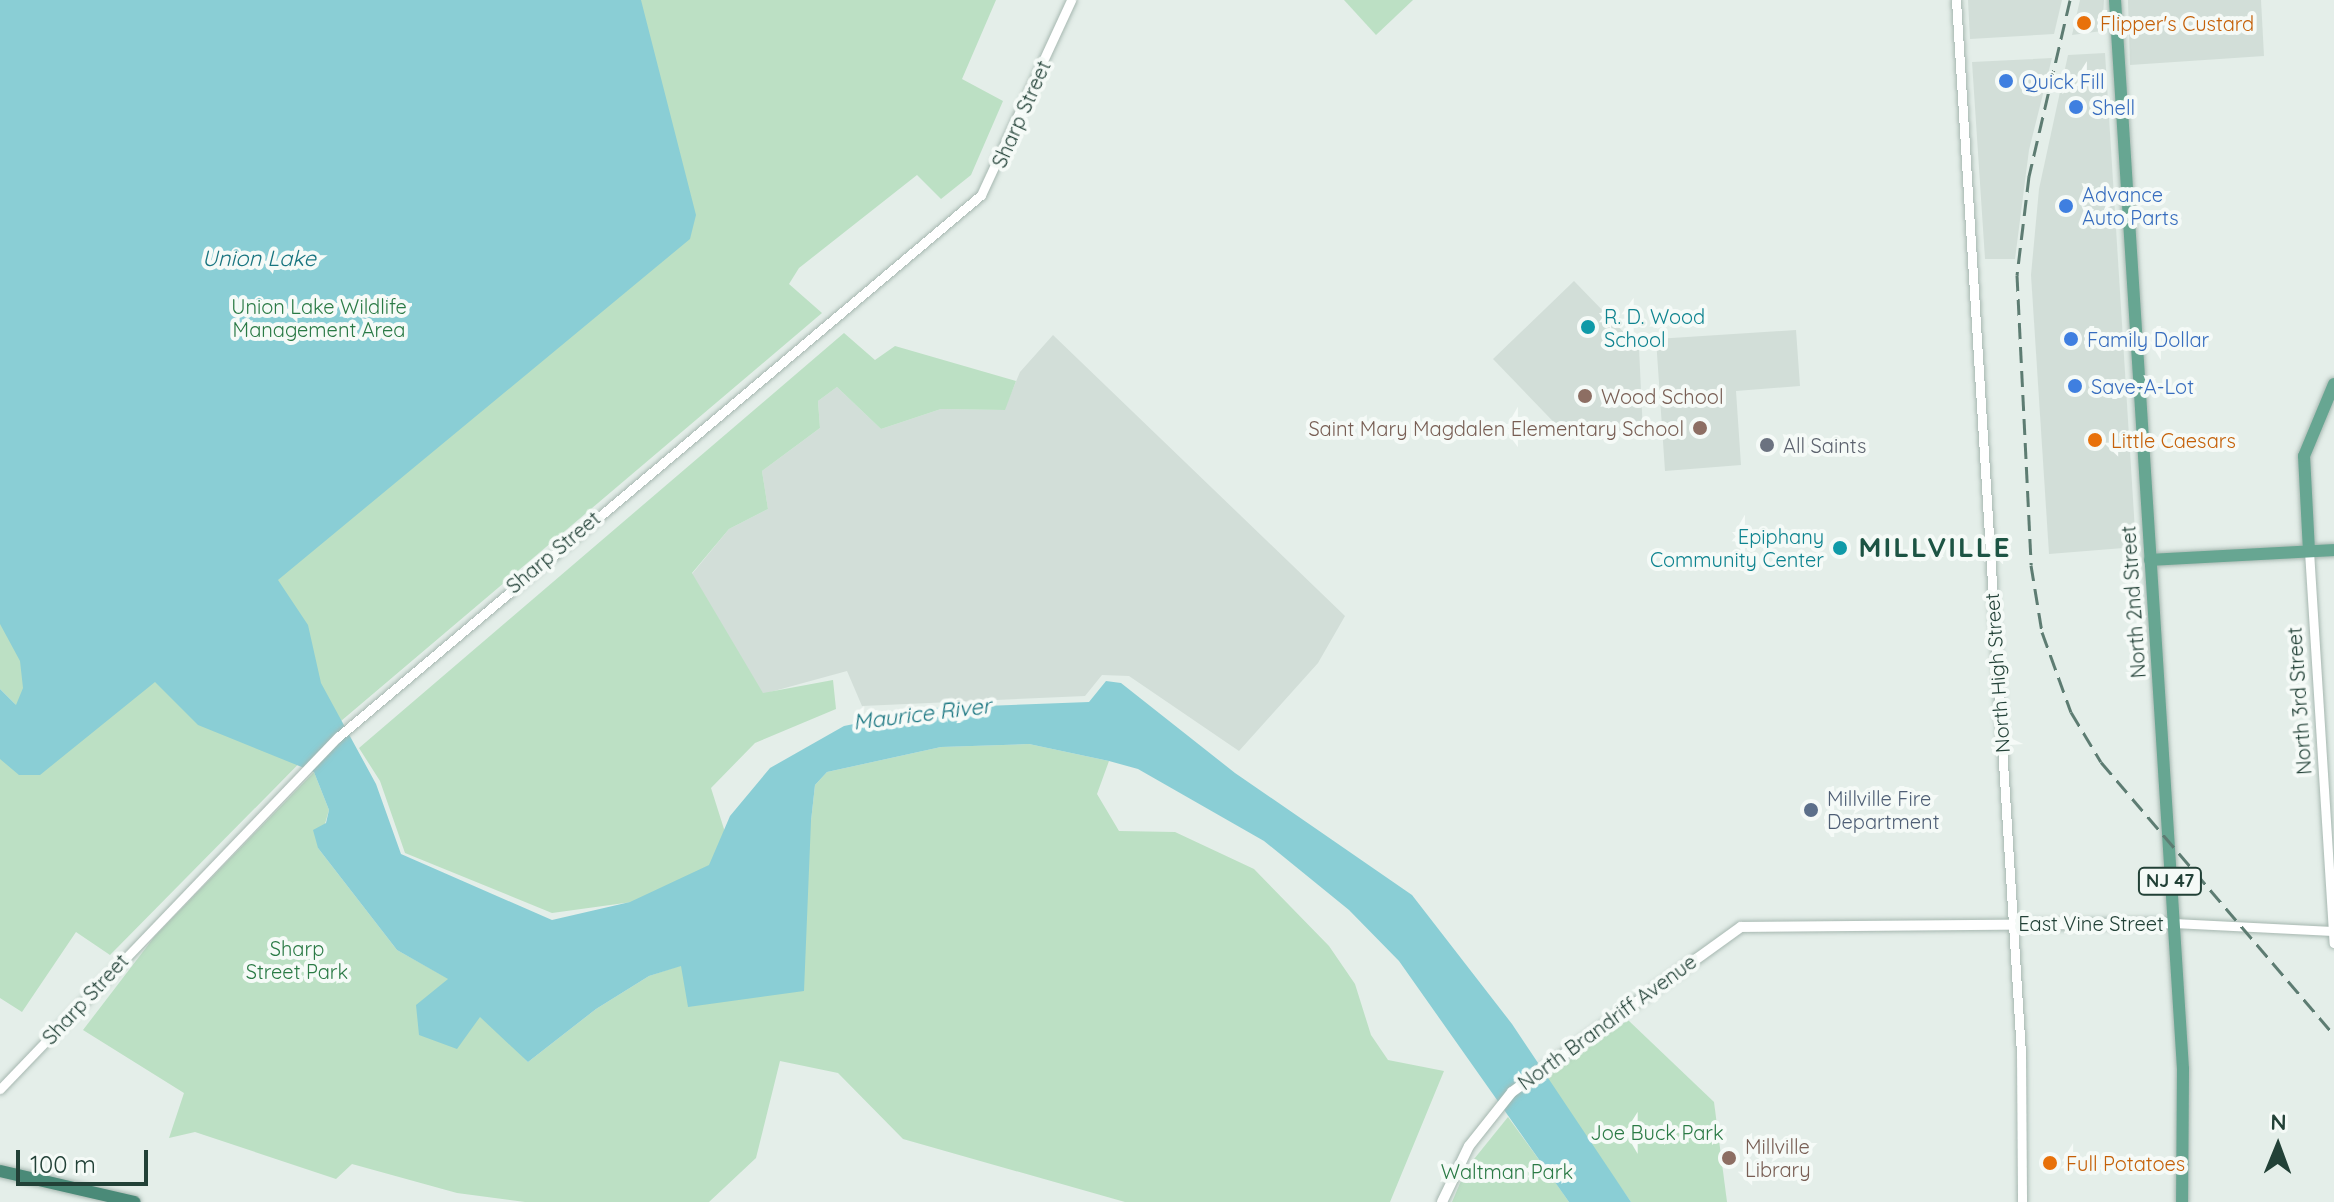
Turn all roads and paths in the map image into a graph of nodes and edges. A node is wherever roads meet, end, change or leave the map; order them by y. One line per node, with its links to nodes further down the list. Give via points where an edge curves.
1 (1071, 0): 13 (street, Sharp Street, via 981,195 338,737)
2 (1956, 0): 9 (street, North High Street)
3 (2115, 0): 7 (main road, North 2nd Street / NJ 47)
4 (2334, 384): 6 (main road, North 3rd Street, via 2304,456)
5 (2334, 550): 6 (main road)
6 (2309, 551): 7 (main road); 10 (street, North 3rd Street)
7 (2150, 560): 8 (main road, North 2nd Street / NJ 47)
8 (2173, 923): 9 (main road, East Vine Street); 10 (street, East Vine Street); 18 (main road, North 2nd Street / NJ 47)
9 (2013, 924): 11 (main road, East Vine Street); 17 (street, North High Street)
10 (2333, 931): 12 (street, North 3rd Street)
11 (1730, 932): 16 (main road, North Brandriff Avenue, via 1546,1063 1496,1107)
12 (2334, 943)
13 (0, 1089)
14 (0, 1171): 15 (highway)
15 (134, 1202)
16 (1442, 1202)
17 (2022, 1202)
18 (2182, 1202)

